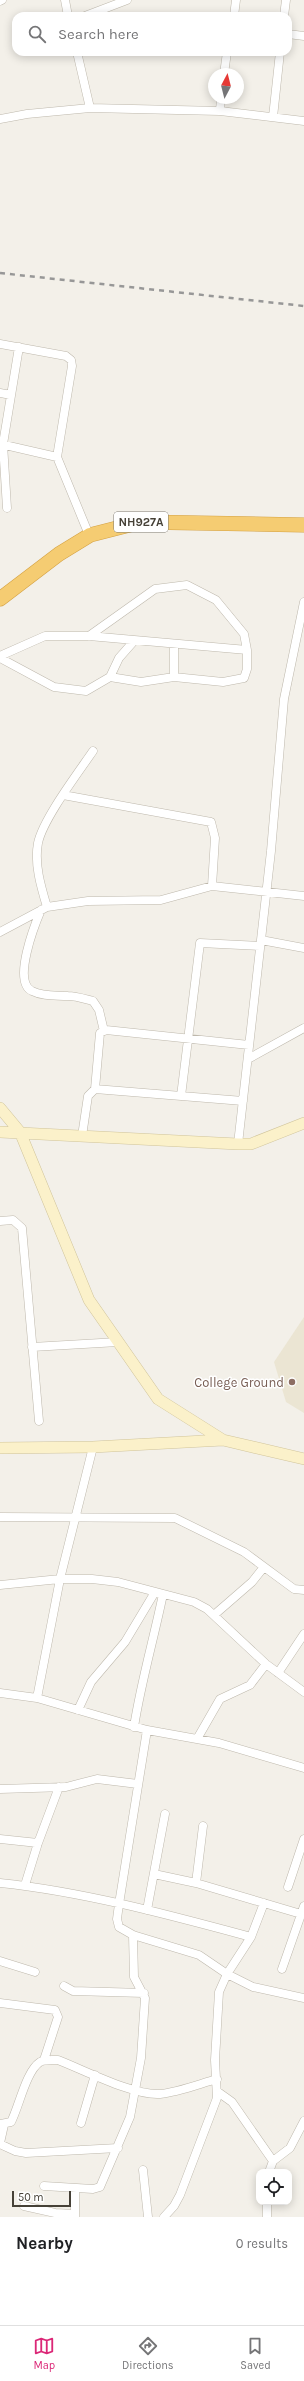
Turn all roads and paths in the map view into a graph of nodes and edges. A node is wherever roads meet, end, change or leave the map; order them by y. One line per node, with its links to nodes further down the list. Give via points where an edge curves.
1 (65, 0): 5 (street)
2 (127, 0): 6 (street)
3 (236, 0): 7 (street)
4 (286, 0): 8 (street)
5 (67, 12)
6 (96, 12)
7 (234, 12)
8 (284, 12)
9 (292, 34): 10 (street)
10 (304, 36)
11 (78, 56): 16 (street)
12 (226, 56): 14 (street)
13 (280, 56): 18 (street)
14 (225, 68)
15 (221, 104): 17 (street)
16 (90, 108): 17 (street); 19 (street)
17 (220, 112): 18 (street)
18 (273, 117): 20 (street)
19 (0, 119)
20 (304, 121)
21 (0, 344): 22 (street)
22 (19, 347): 24 (street); 26 (street, via 66,356 71,360)
23 (0, 393): 24 (street)
24 (11, 395): 25 (street)
25 (1, 444): 26 (street); 27 (street)
26 (57, 457): 30 (street)
27 (7, 508)
28 (304, 517): 30 (highway, NH927A, via 132,515)
29 (304, 525): 32 (highway, NH927A, via 141,522 90,535 59,554)
30 (87, 530): 31 (highway, NH927A, via 56,549)
31 (0, 591)
32 (0, 599)
33 (304, 602): 34 (street)
34 (303, 615): 45 (street, via 284,699)
35 (89, 636): 36 (street); 38 (street, via 155,589 187,585 216,600 244,634); 39 (street, via 45,636)
36 (134, 641): 37 (street); 40 (street, via 118,658)
37 (174, 644): 38 (street); 41 (street)
38 (246, 650): 41 (street, via 244,678 223,682)
39 (0, 657): 40 (street, via 54,687 86,691)
40 (110, 677): 41 (street, via 141,682)
41 (174, 677)
42 (93, 751): 43 (street)
43 (63, 795): 44 (street, via 211,822 215,838); 47 (street, via 38,843 39,881)
44 (212, 886): 45 (street); 47 (street, via 160,900 88,901)
45 (267, 891): 46 (street); 49 (street)
46 (304, 896)
47 (44, 908): 48 (street); 52 (street, via 31,932 26,954 25,984 30,991 46,996 70,996 93,1001 99,1010)
48 (0, 932)
49 (261, 943): 50 (street); 53 (street, via 200,943); 54 (street)
50 (304, 948)
51 (304, 1028): 55 (street)
52 (104, 1031): 53 (street); 56 (street, via 100,1033 98,1042)
53 (187, 1039): 54 (street); 57 (street)
54 (249, 1045): 55 (street)
55 (248, 1059): 58 (street)
56 (95, 1089): 57 (street); 63 (street, via 88,1096)
57 (181, 1096): 58 (street)
58 (243, 1102): 64 (street)
59 (0, 1108): 62 (main road)
60 (304, 1123): 64 (main road, via 251,1144)
61 (0, 1132): 62 (main road)
62 (20, 1132): 63 (main road); 66 (main road, via 90,1300)
63 (82, 1136): 64 (main road)
64 (238, 1144)
65 (0, 1221): 67 (street, via 13,1220 22,1228)
66 (118, 1342): 67 (street); 69 (main road, via 158,1399)
67 (32, 1347): 68 (street)
68 (39, 1421)
69 (223, 1440): 70 (main road); 72 (main road)
70 (93, 1447): 71 (main road); 74 (street)
71 (0, 1448)
72 (304, 1459)
73 (0, 1517): 74 (street)
74 (74, 1518): 75 (street, via 175,1518 244,1552); 76 (street)
75 (264, 1567): 78 (street, via 294,1589); 80 (street, via 252,1582)
76 (60, 1579): 77 (street); 79 (street, via 118,1582); 86 (street)
77 (0, 1585)
78 (304, 1590)
79 (159, 1593): 80 (street, via 194,1602); 87 (street, via 125,1642 91,1682); 88 (street, via 154,1638 140,1687)
80 (214, 1616): 82 (street)
81 (304, 1634): 83 (street)
82 (266, 1664): 83 (street); 90 (street, via 250,1685 220,1699)
83 (278, 1673): 85 (street)
84 (0, 1692): 86 (street)
85 (304, 1692)
86 (36, 1698): 87 (street)
87 (78, 1710): 88 (street)
88 (134, 1727): 89 (street)
89 (147, 1730): 90 (street); 92 (street)
90 (197, 1739): 91 (street)
91 (304, 1768)
92 (138, 1784): 93 (street, via 97,1779); 106 (street)
93 (59, 1787): 94 (street); 99 (street)
94 (0, 1789)
95 (165, 1814): 100 (street)
96 (202, 1826): 102 (street)
97 (0, 1838): 99 (street)
98 (304, 1839): 104 (street)
99 (38, 1842): 103 (street)
100 (154, 1874): 102 (street); 107 (street)
101 (0, 1882): 103 (street)
102 (196, 1883): 105 (street)
103 (25, 1885): 106 (street)
104 (288, 1887)
105 (264, 1903): 108 (street); 110 (street)
106 (118, 1904): 107 (street); 109 (street, via 118,1927)
107 (147, 1910): 110 (street)
108 (303, 1910): 112 (street)
109 (133, 1935): 114 (street, via 199,1955); 116 (street, via 134,1977 137,1986)
110 (251, 1937): 114 (street)
111 (0, 1961): 113 (street)
112 (282, 1969)
113 (35, 1972)
114 (227, 1974): 117 (street, via 267,1991); 121 (street, via 219,1992 217,2005)
115 (64, 1986): 116 (street, via 73,1991)
116 (144, 1993): 122 (street)
117 (304, 1998)
118 (0, 2003): 119 (street, via 55,2010 58,2018)
119 (44, 2060): 120 (street, via 58,2060); 126 (street, via 36,2065 29,2078 11,2122)
120 (95, 2075): 122 (street); 125 (street)
121 (217, 2079): 122 (street, via 162,2094); 123 (street)
122 (137, 2091): 128 (street)
123 (218, 2092): 129 (street, via 232,2102); 138 (street, via 215,2106 180,2195)
124 (304, 2121): 129 (street, via 290,2148)
125 (81, 2123)
126 (2, 2124): 127 (street)
127 (0, 2143): 128 (street, via 15,2151 26,2153)
128 (118, 2148): 133 (street, via 100,2187)
129 (273, 2161): 130 (street)
130 (270, 2169)
131 (143, 2170): 137 (street)
132 (44, 2186): 133 (street)
133 (75, 2188): 136 (street)
134 (266, 2205): 139 (street)
135 (24, 2206): 136 (street)
136 (75, 2215)
137 (148, 2217)
138 (164, 2217)
139 (267, 2217)

